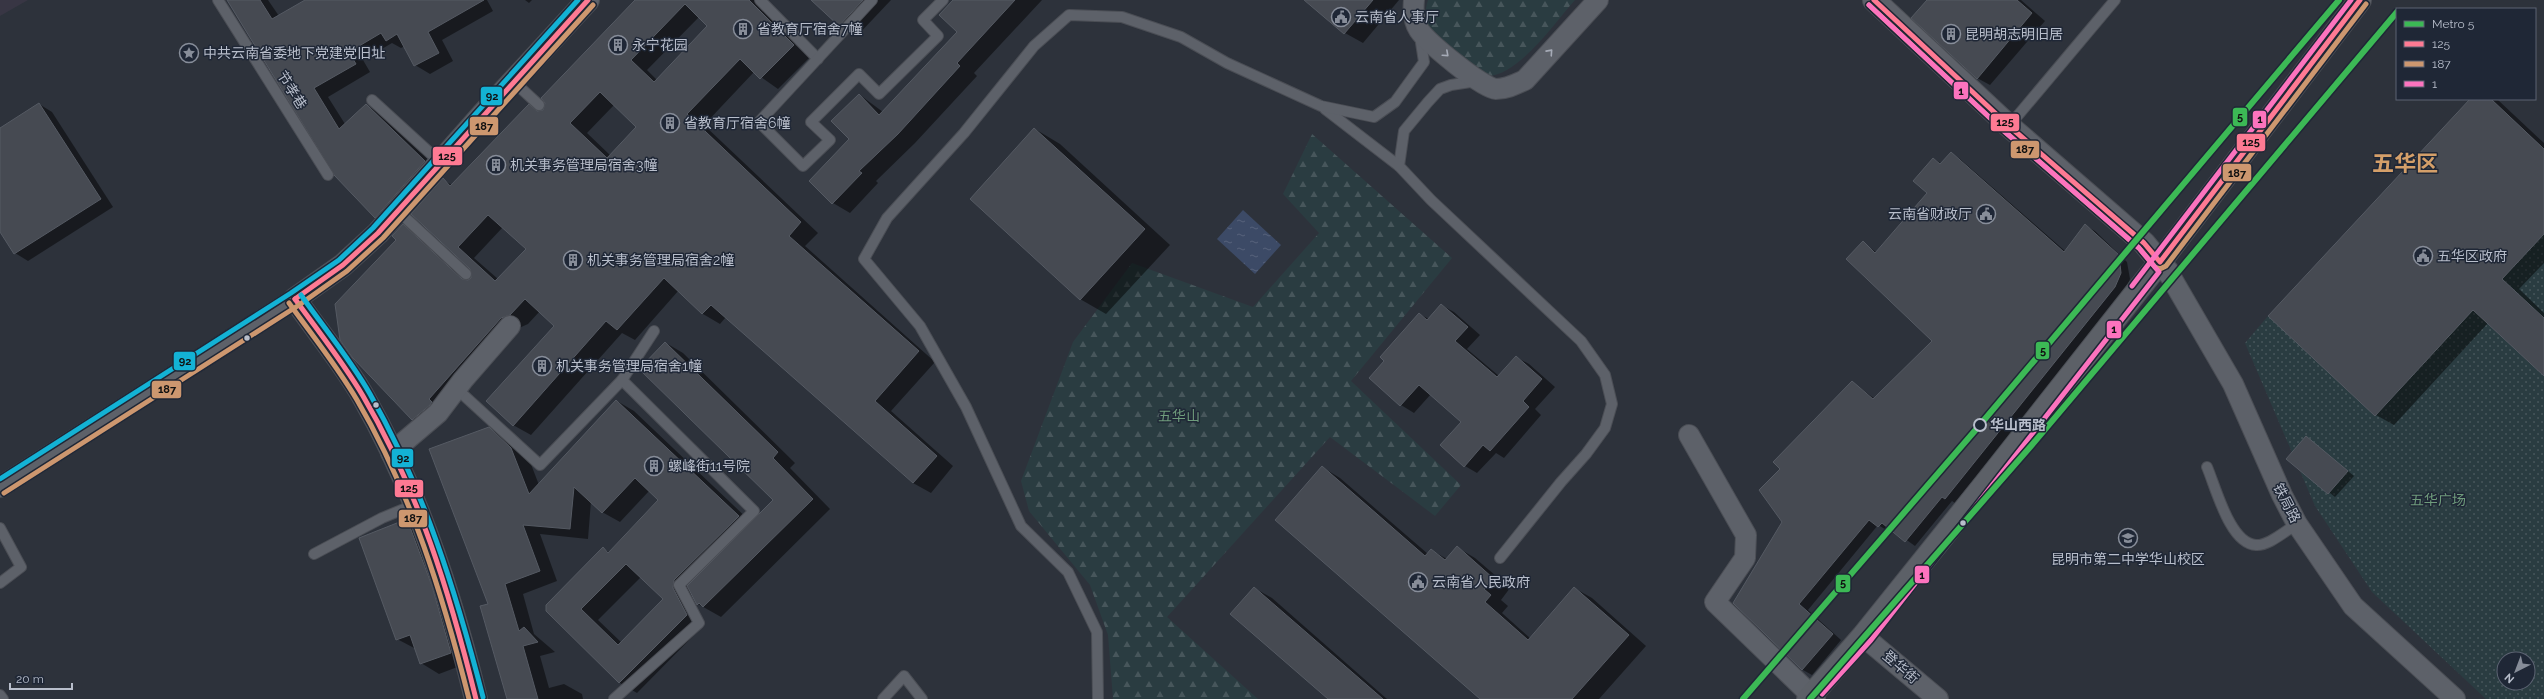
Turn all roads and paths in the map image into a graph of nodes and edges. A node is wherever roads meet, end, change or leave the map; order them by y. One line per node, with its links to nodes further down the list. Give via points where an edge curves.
1 (218, 0): 22 (lane, 节孝巷)
2 (588, 0): 14 (street)
3 (760, 0): 13 (lane)
4 (872, 0): 13 (lane)
5 (943, 0): 13 (lane, via 923,20 938,36 879,94 859,74 811,122 830,140 803,166 759,122)
6 (1414, 0): 12 (street, via 1413,12)
7 (1598, 0): 15 (street, one-way to 7, via 1495,89 1510,87 1525,80)
8 (1874, 0): 19 (street)
9 (2115, 0): 19 (lane)
10 (2360, 0): 24 (main road)
11 (2375, 0): 24 (main road)
12 (1419, 29): 15 (street, one-way to 15); 18 (lane, via 1424,62 1395,102 1374,116)
13 (818, 58)
14 (513, 81): 17 (lane); 20 (street)
15 (1477, 81): 21 (lane, via 1440,89 1428,102 1404,131)
16 (372, 100): 20 (lane)
17 (539, 105)
18 (1321, 106): 21 (lane); 49 (lane, via 1227,63 1181,37 1122,17 1069,15 1034,46 964,133 887,218 864,259 920,326 966,407 1021,526 1068,572 1097,632)
19 (2009, 126): 24 (street, via 2144,243)
20 (441, 163): 23 (street)
21 (1399, 166): 39 (lane, via 1431,200 1581,341 1605,375 1612,404 1605,428)
22 (328, 175)
23 (398, 211): 25 (lane); 26 (street, via 357,253)
24 (2164, 267): 36 (street, 铁局路, via 2233,384); 41 (main road)
25 (466, 274)
26 (295, 299): 32 (street, via 364,397); 34 (street)
27 (510, 326): 30 (street, via 463,380)
28 (654, 331): 29 (lane)
29 (622, 380): 30 (lane, via 540,465); 46 (lane, via 754,511 679,585 698,623)
30 (458, 390): 32 (street, via 438,413)
31 (1689, 435): 43 (street, via 1746,535 1745,558 1715,602)
32 (391, 453): 35 (street)
33 (2207, 467): 36 (lane, via 2234,531 2243,541 2256,545 2265,543)
34 (0, 487)
35 (416, 504): 38 (lane, via 382,518); 45 (street, via 462,642)
36 (2297, 524): 51 (street, 铁局路, via 2353,606)
37 (0, 528): 40 (lane, via 21,567)
38 (314, 554)
39 (1500, 558)
40 (0, 583)
41 (1869, 640): 43 (main road); 50 (street, 登华街)
42 (0, 695): 44 (lane)
43 (1816, 698)
44 (3, 699)
45 (476, 699)
46 (614, 699)
47 (883, 699): 48 (lane, via 904,676)
48 (922, 699)
49 (1098, 699)
50 (1938, 699)
51 (2455, 699)

